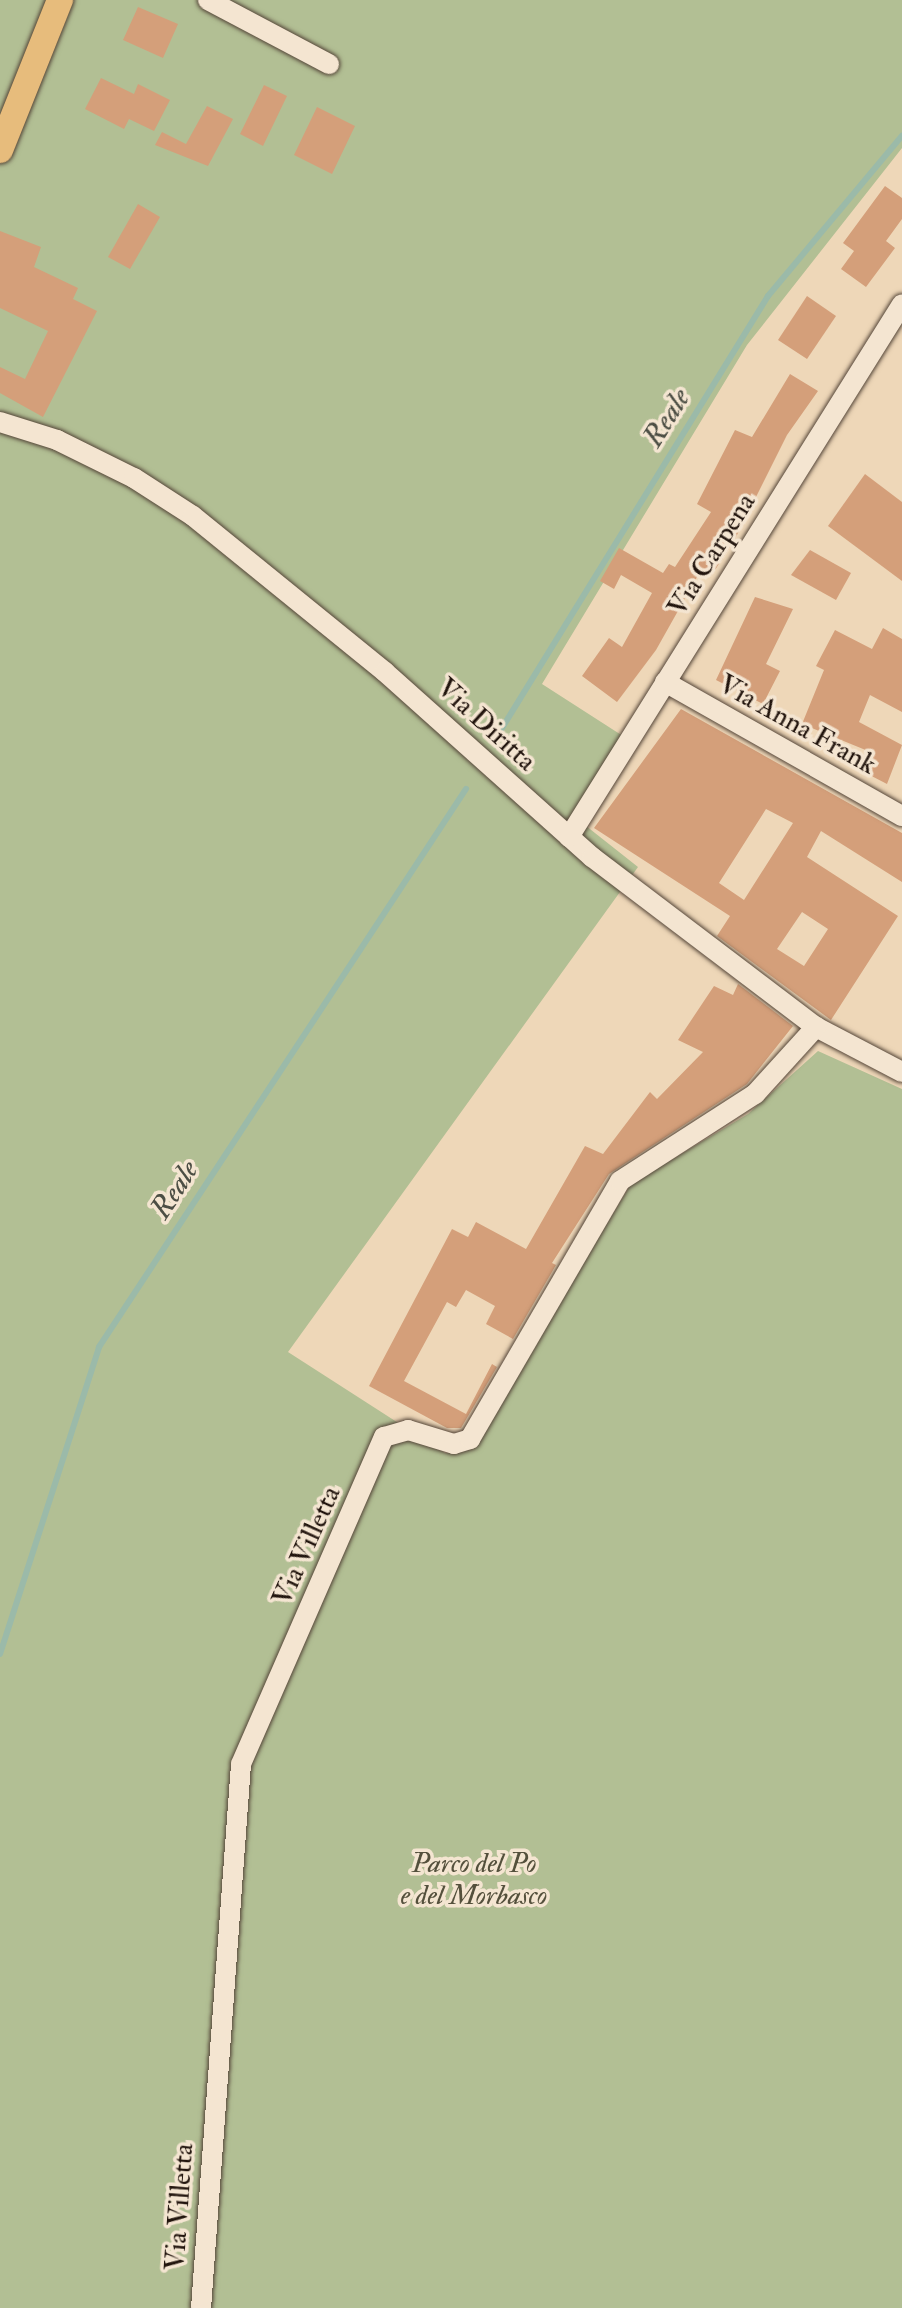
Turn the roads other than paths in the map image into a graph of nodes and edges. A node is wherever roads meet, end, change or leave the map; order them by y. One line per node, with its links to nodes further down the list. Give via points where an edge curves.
1 (60, 0): 4 (main road)
2 (208, 0): 3 (street)
3 (329, 64)
4 (0, 150)
5 (902, 304): 9 (street, Via Carpena)
6 (0, 422): 8 (street, Via Diritta)
7 (0, 431): 8 (street, Via Diritta)
8 (26, 432): 11 (street, Via Diritta, via 57,440 134,478 193,516 385,672)
9 (665, 682): 10 (street, Via Anna Frank); 11 (street, Via Carpena)
10 (902, 816)
11 (569, 837): 12 (street, Via Diritta)
12 (816, 1027): 13 (street, Via Diritta); 14 (street, Via Villetta, via 755,1094 620,1181 470,1439 454,1444 408,1430 384,1437 241,1764)
13 (902, 1072)
14 (201, 2308)

